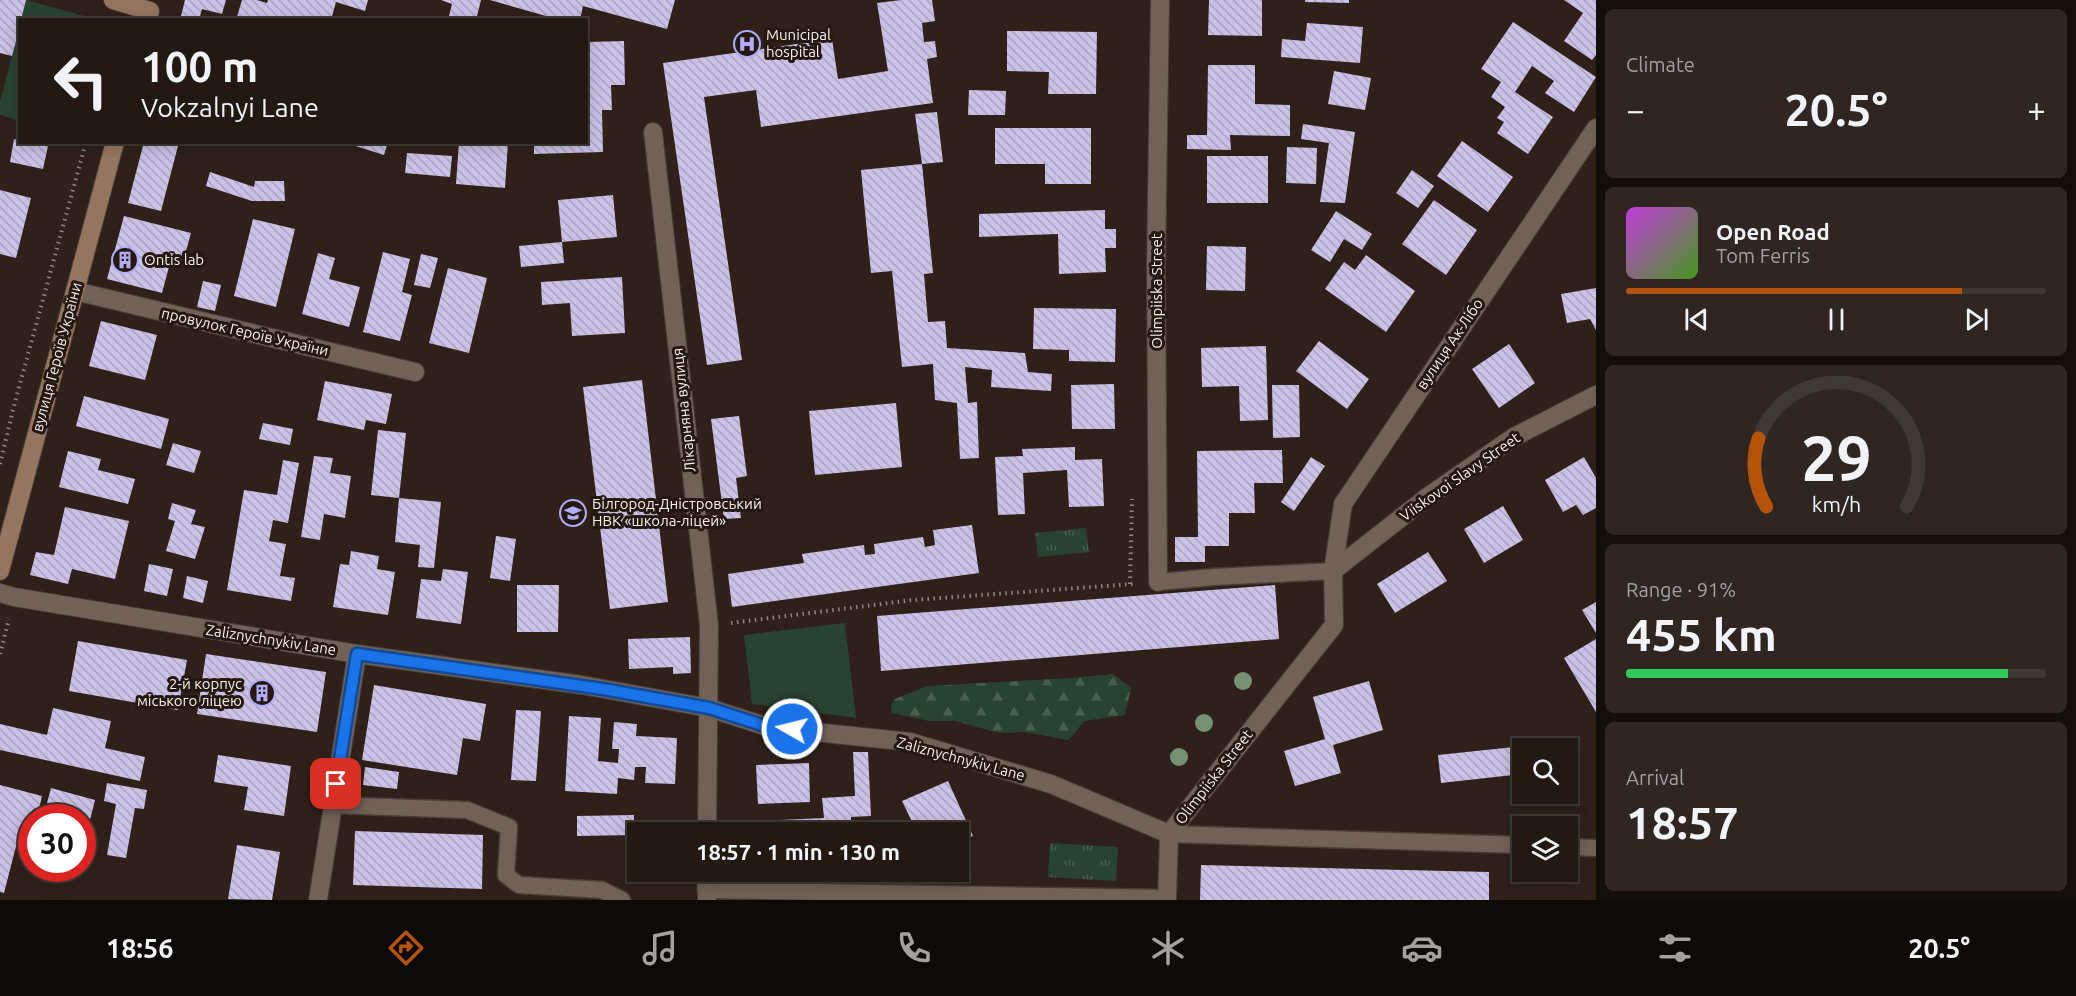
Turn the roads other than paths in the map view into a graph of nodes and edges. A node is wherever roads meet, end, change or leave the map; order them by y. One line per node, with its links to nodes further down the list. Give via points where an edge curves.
1 (113, 0): 3 (street)
2 (1160, 0): 12 (street, Olimpiiska Street, via 1156,267)
3 (143, 9)
4 (1596, 128): 11 (street, вулиця Ак-Лібо, via 1343,504)
5 (653, 132): 15 (street, Лікарняна вулиця, via 708,625)
6 (114, 144): 7 (street, вулиця Героїв України)
7 (75, 291): 8 (street, провулок Героїв України); 10 (street, вулиця Героїв України)
8 (415, 372)
9 (1596, 395): 11 (street, Viiskovoi Slavy Street, via 1514,437 1426,498)
10 (0, 571)
11 (1333, 571): 12 (lane); 18 (street, Olimpiiska Street, via 1334,624)
12 (1158, 582)
13 (0, 593): 14 (street, Zaliznychnykiv Lane)
14 (357, 654): 15 (street, Zaliznychnykiv Lane); 16 (street)
15 (709, 708): 17 (street, Лікарняна вулиця); 18 (street, Zaliznychnykiv Lane, via 768,727 910,741 1051,784)
16 (333, 805): 24 (street); 25 (lane, via 467,810 509,827 506,875 519,885 602,890)
17 (707, 822)
18 (1169, 834): 19 (lane); 23 (street, Olimpiiska Street)
19 (1512, 845)
20 (1578, 847): 21 (lane)
21 (1596, 848)
22 (706, 895): 23 (lane)
23 (1167, 899)
24 (318, 900)
25 (622, 900)

